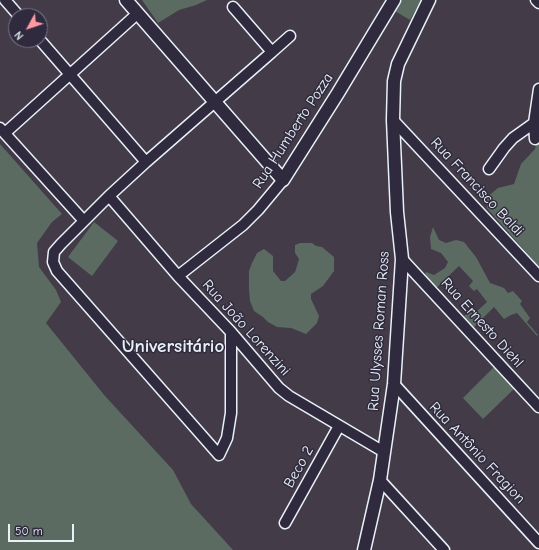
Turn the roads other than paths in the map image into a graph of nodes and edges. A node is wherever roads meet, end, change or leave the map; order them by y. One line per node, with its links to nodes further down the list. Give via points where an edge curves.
1 (5, 0): 8 (street)
2 (126, 0): 9 (street)
3 (394, 0): 22 (street, Rua Humberto Pozza)
4 (429, 0): 16 (street, Rua Ulysses Roman Ross, via 398,64)
5 (536, 0): 6 (street)
6 (539, 3)
7 (234, 7): 12 (street)
8 (12, 8)
9 (138, 14): 13 (street); 15 (street)
10 (290, 36): 12 (street)
11 (47, 48): 13 (street)
12 (272, 52): 15 (street)
13 (70, 74): 18 (street); 20 (street)
14 (539, 89): 17 (street)
15 (214, 102): 20 (street); 22 (street)
16 (393, 120): 25 (street, Rua Ulysses Roman Ross); 27 (street, Rua Francisco Baldi)
17 (534, 123): 19 (street); 21 (street, via 513,138)
18 (2, 130): 24 (street)
19 (535, 139)
20 (146, 162): 23 (street)
21 (489, 169)
22 (283, 180): 26 (street, Rua Humberto Pozza, via 243,225)
23 (109, 196): 24 (street); 26 (street, Rua João Lorenzini)
24 (84, 221): 28 (street, via 54,252 53,262 57,271 219,455 227,438 231,413)
25 (402, 259): 29 (street, Rua Ulysses Roman Ross); 30 (street, Rua Ernesto Diehl)
26 (178, 276): 28 (street, Rua João Lorenzini)
27 (539, 276)
28 (231, 332): 31 (street, Rua João Lorenzini, via 279,388)
29 (394, 384): 32 (street, Rua Ulysses Roman Ross); 35 (street, Rua Antônio Fragion)
30 (539, 407)
31 (339, 426): 32 (street, Rua João Lorenzini); 34 (street, Beco 2)
32 (384, 452): 33 (street, Rua Ulysses Roman Ross)
33 (380, 480): 36 (street, Rua Ulysses Roman Ross); 37 (street)
34 (285, 523)
35 (539, 543)
36 (364, 550)
37 (444, 550)

